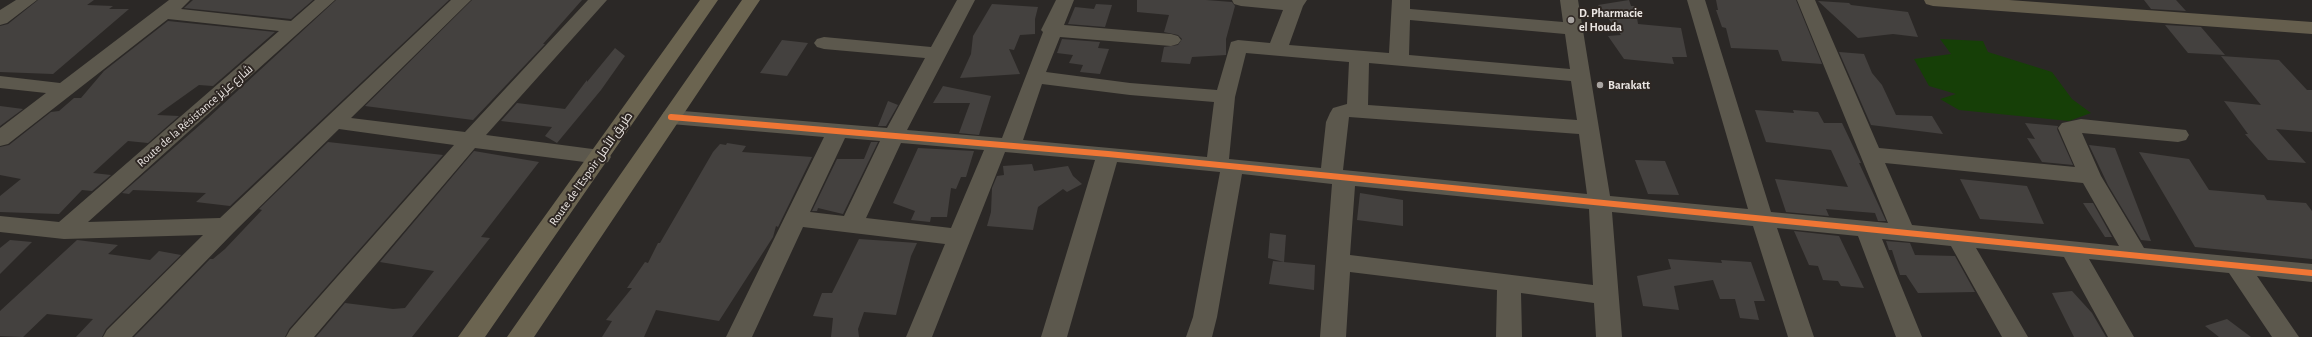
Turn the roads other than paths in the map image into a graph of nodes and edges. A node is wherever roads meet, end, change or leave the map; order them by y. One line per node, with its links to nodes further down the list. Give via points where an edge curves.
1 (28, 0): 19 (street)
2 (181, 0): 18 (street)
3 (326, 0): 20 (street, Route de la Résistance شارع عزيز)
4 (462, 0): 37 (street)
5 (598, 0): 43 (street)
6 (710, 0): 47 (highway, Route de l’Espoir طريق الأمل)
7 (751, 0): 36 (highway)
8 (966, 0): 27 (street)
9 (1065, 0): 23 (street)
10 (1240, 0): 15 (street)
11 (1569, 0): 22 (street)
12 (1696, 0): 53 (street)
13 (1806, 0): 46 (street)
14 (1933, 0): 16 (main road)
15 (1296, 2): 26 (street)
16 (1970, 2): 21 (main road)
17 (1401, 7): 22 (street); 29 (street)
18 (164, 13): 20 (street); 33 (street)
19 (0, 19)
20 (296, 26): 58 (street, Route de la Résistance شارع عزيز)
21 (2312, 28)
22 (1573, 29): 30 (street)
23 (1051, 30): 24 (street); 31 (street)
24 (1172, 40)
25 (824, 43): 27 (street)
26 (1278, 49): 28 (street); 34 (street, via 1238,46)
27 (938, 53): 41 (street)
28 (1359, 57): 29 (street); 35 (street)
29 (1399, 60): 30 (street)
30 (1580, 76): 38 (street)
31 (1034, 77): 34 (street); 44 (street)
32 (0, 82): 33 (street)
33 (62, 89): 42 (street)
34 (1225, 97): 48 (street)
35 (1357, 109): 38 (street); 50 (street, via 1340,113 1336,122)
36 (671, 117): 39 (street); 72 (highway)
37 (333, 122): 43 (street); 56 (street)
38 (1589, 128): 51 (street)
39 (837, 132): 41 (street); 52 (street)
40 (2178, 135): 49 (street, via 2082,126 2069,128)
41 (893, 137): 44 (street); 54 (street)
42 (0, 139)
43 (470, 140): 47 (street); 70 (street)
44 (1003, 144): 45 (street); 60 (street)
45 (1108, 154): 48 (street); 75 (street)
46 (1870, 154): 49 (street); 59 (street)
47 (600, 157): 71 (highway, Route de l’Espoir طريق الأمل)
48 (1225, 166): 50 (street); 76 (street, via 1205,317)
49 (2090, 176): 63 (street)
50 (1338, 177): 51 (street); 64 (street)
51 (1600, 202): 53 (street); 68 (street)
52 (797, 218): 54 (street); 73 (street)
53 (1762, 219): 57 (street); 80 (street)
54 (852, 223): 60 (street)
55 (0, 224): 58 (street)
56 (226, 226): 58 (street); 69 (street)
57 (1867, 229): 59 (street); 81 (street)
58 (64, 231)
59 (1904, 233): 61 (street)
60 (957, 237): 74 (street)
61 (1959, 238): 62 (street); 82 (street)
62 (2070, 249): 63 (street); 83 (street)
63 (2136, 255): 65 (street)
64 (1338, 262): 67 (street); 77 (street)
65 (2236, 265): 66 (street); 84 (street)
66 (2312, 273)
67 (1509, 283): 68 (street); 78 (street)
68 (1606, 295): 79 (street)
69 (116, 337)
70 (299, 337)
71 (471, 337)
72 (520, 337)
73 (739, 337)
74 (921, 337)
75 (1054, 337)
76 (1199, 337)
77 (1333, 337)
78 (1509, 337)
79 (1609, 337)
80 (1801, 337)
81 (1909, 337)
82 (2015, 337)
83 (2120, 337)
84 (2286, 337)

